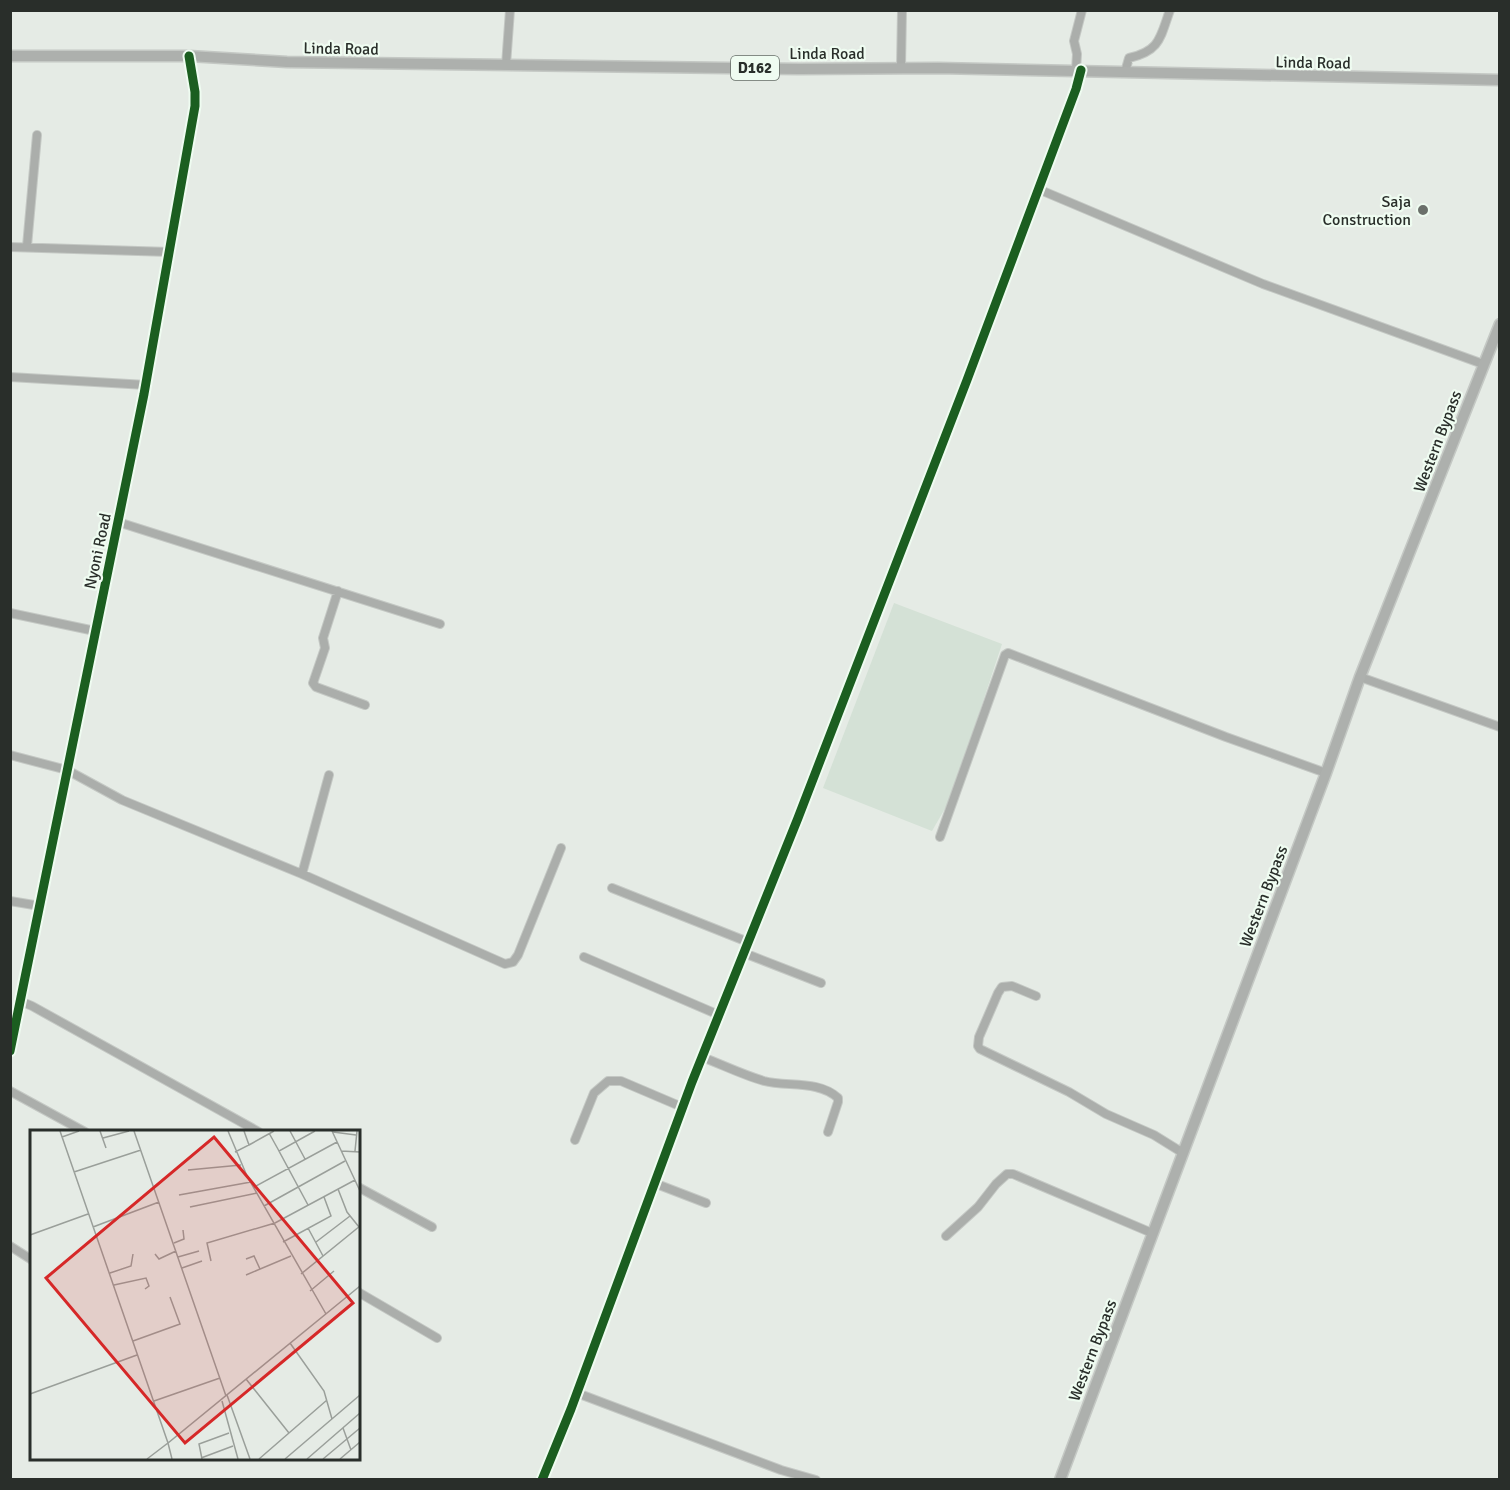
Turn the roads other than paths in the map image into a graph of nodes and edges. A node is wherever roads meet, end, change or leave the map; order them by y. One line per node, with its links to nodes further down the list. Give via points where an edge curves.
1 (510, 10): 7 (street)
2 (902, 10): 8 (street)
3 (1082, 10): 9 (street, via 1074,41)
4 (1170, 10): 10 (street, via 1158,43 1144,55 1129,58)
5 (10, 56): 6 (main road, Linda Road / D162)
6 (189, 56): 7 (main road, Linda Road / D162, via 287,62); 16 (street, Nyoni Road, via 195,106)
7 (506, 65): 8 (main road, Linda Road / D162)
8 (901, 68): 9 (main road, Linda Road / D162)
9 (1078, 70): 10 (main road, Linda Road / D162); 13 (street, via 1076,89)
10 (1125, 72): 11 (main road, Linda Road / D162)
11 (1500, 80)
12 (37, 135): 14 (street)
13 (1038, 189): 18 (street, via 1263,284); 39 (street)
14 (27, 246): 15 (street); 16 (street)
15 (10, 247)
16 (170, 252): 20 (street, Nyoni Road)
17 (1500, 324): 18 (main road, Western Bypass)
18 (1483, 364): 26 (main road, Western Bypass)
19 (10, 378): 20 (street)
20 (146, 384): 21 (street, Nyoni Road)
21 (118, 522): 22 (street); 25 (street, Nyoni Road)
22 (338, 591): 24 (street); 27 (street, via 313,683)
23 (10, 613): 25 (street)
24 (440, 624)
25 (95, 631): 30 (street, Nyoni Road)
26 (1360, 677): 28 (street); 31 (main road, Western Bypass)
27 (365, 705)
28 (1500, 727)
29 (10, 755): 30 (street)
30 (67, 770): 35 (street, via 122,800); 38 (street, Nyoni Road)
31 (1326, 773): 33 (street, via 1008,653); 54 (main road, Western Bypass)
32 (329, 775): 35 (street)
33 (940, 837)
34 (561, 849): 35 (street, via 518,956 510,965)
35 (302, 874)
36 (612, 888): 39 (street)
37 (10, 901): 38 (street)
38 (40, 906): 44 (street, Nyoni Road)
39 (748, 942): 40 (street)
40 (744, 953): 42 (street); 45 (street)
41 (584, 957): 45 (street)
42 (821, 983)
43 (1036, 996): 54 (street, via 1012,986 1002,987 979,1037 980,1049)
44 (20, 1002): 46 (street, Nyoni Road); 51 (street)
45 (719, 1015): 47 (street)
46 (11, 1050)
47 (702, 1057): 49 (street); 52 (street, via 766,1082 829,1091 838,1102)
48 (10, 1090): 50 (street)
49 (682, 1107): 53 (street, via 621,1081 608,1081 594,1093); 55 (street)
50 (83, 1130)
51 (257, 1130)
52 (828, 1132)
53 (575, 1140)
54 (1183, 1153): 59 (main road, Western Bypass)
55 (654, 1183): 57 (street); 65 (street)
56 (360, 1188): 58 (street)
57 (706, 1203)
58 (432, 1227)
59 (1152, 1233): 60 (street, via 1008,1174); 68 (main road, Western Bypass)
60 (946, 1236)
61 (10, 1246): 62 (street)
62 (30, 1259)
63 (360, 1293): 64 (street)
64 (437, 1338)
65 (577, 1393): 66 (street); 67 (street, via 781,1470)
66 (542, 1479)
67 (816, 1479)
68 (1060, 1479)

